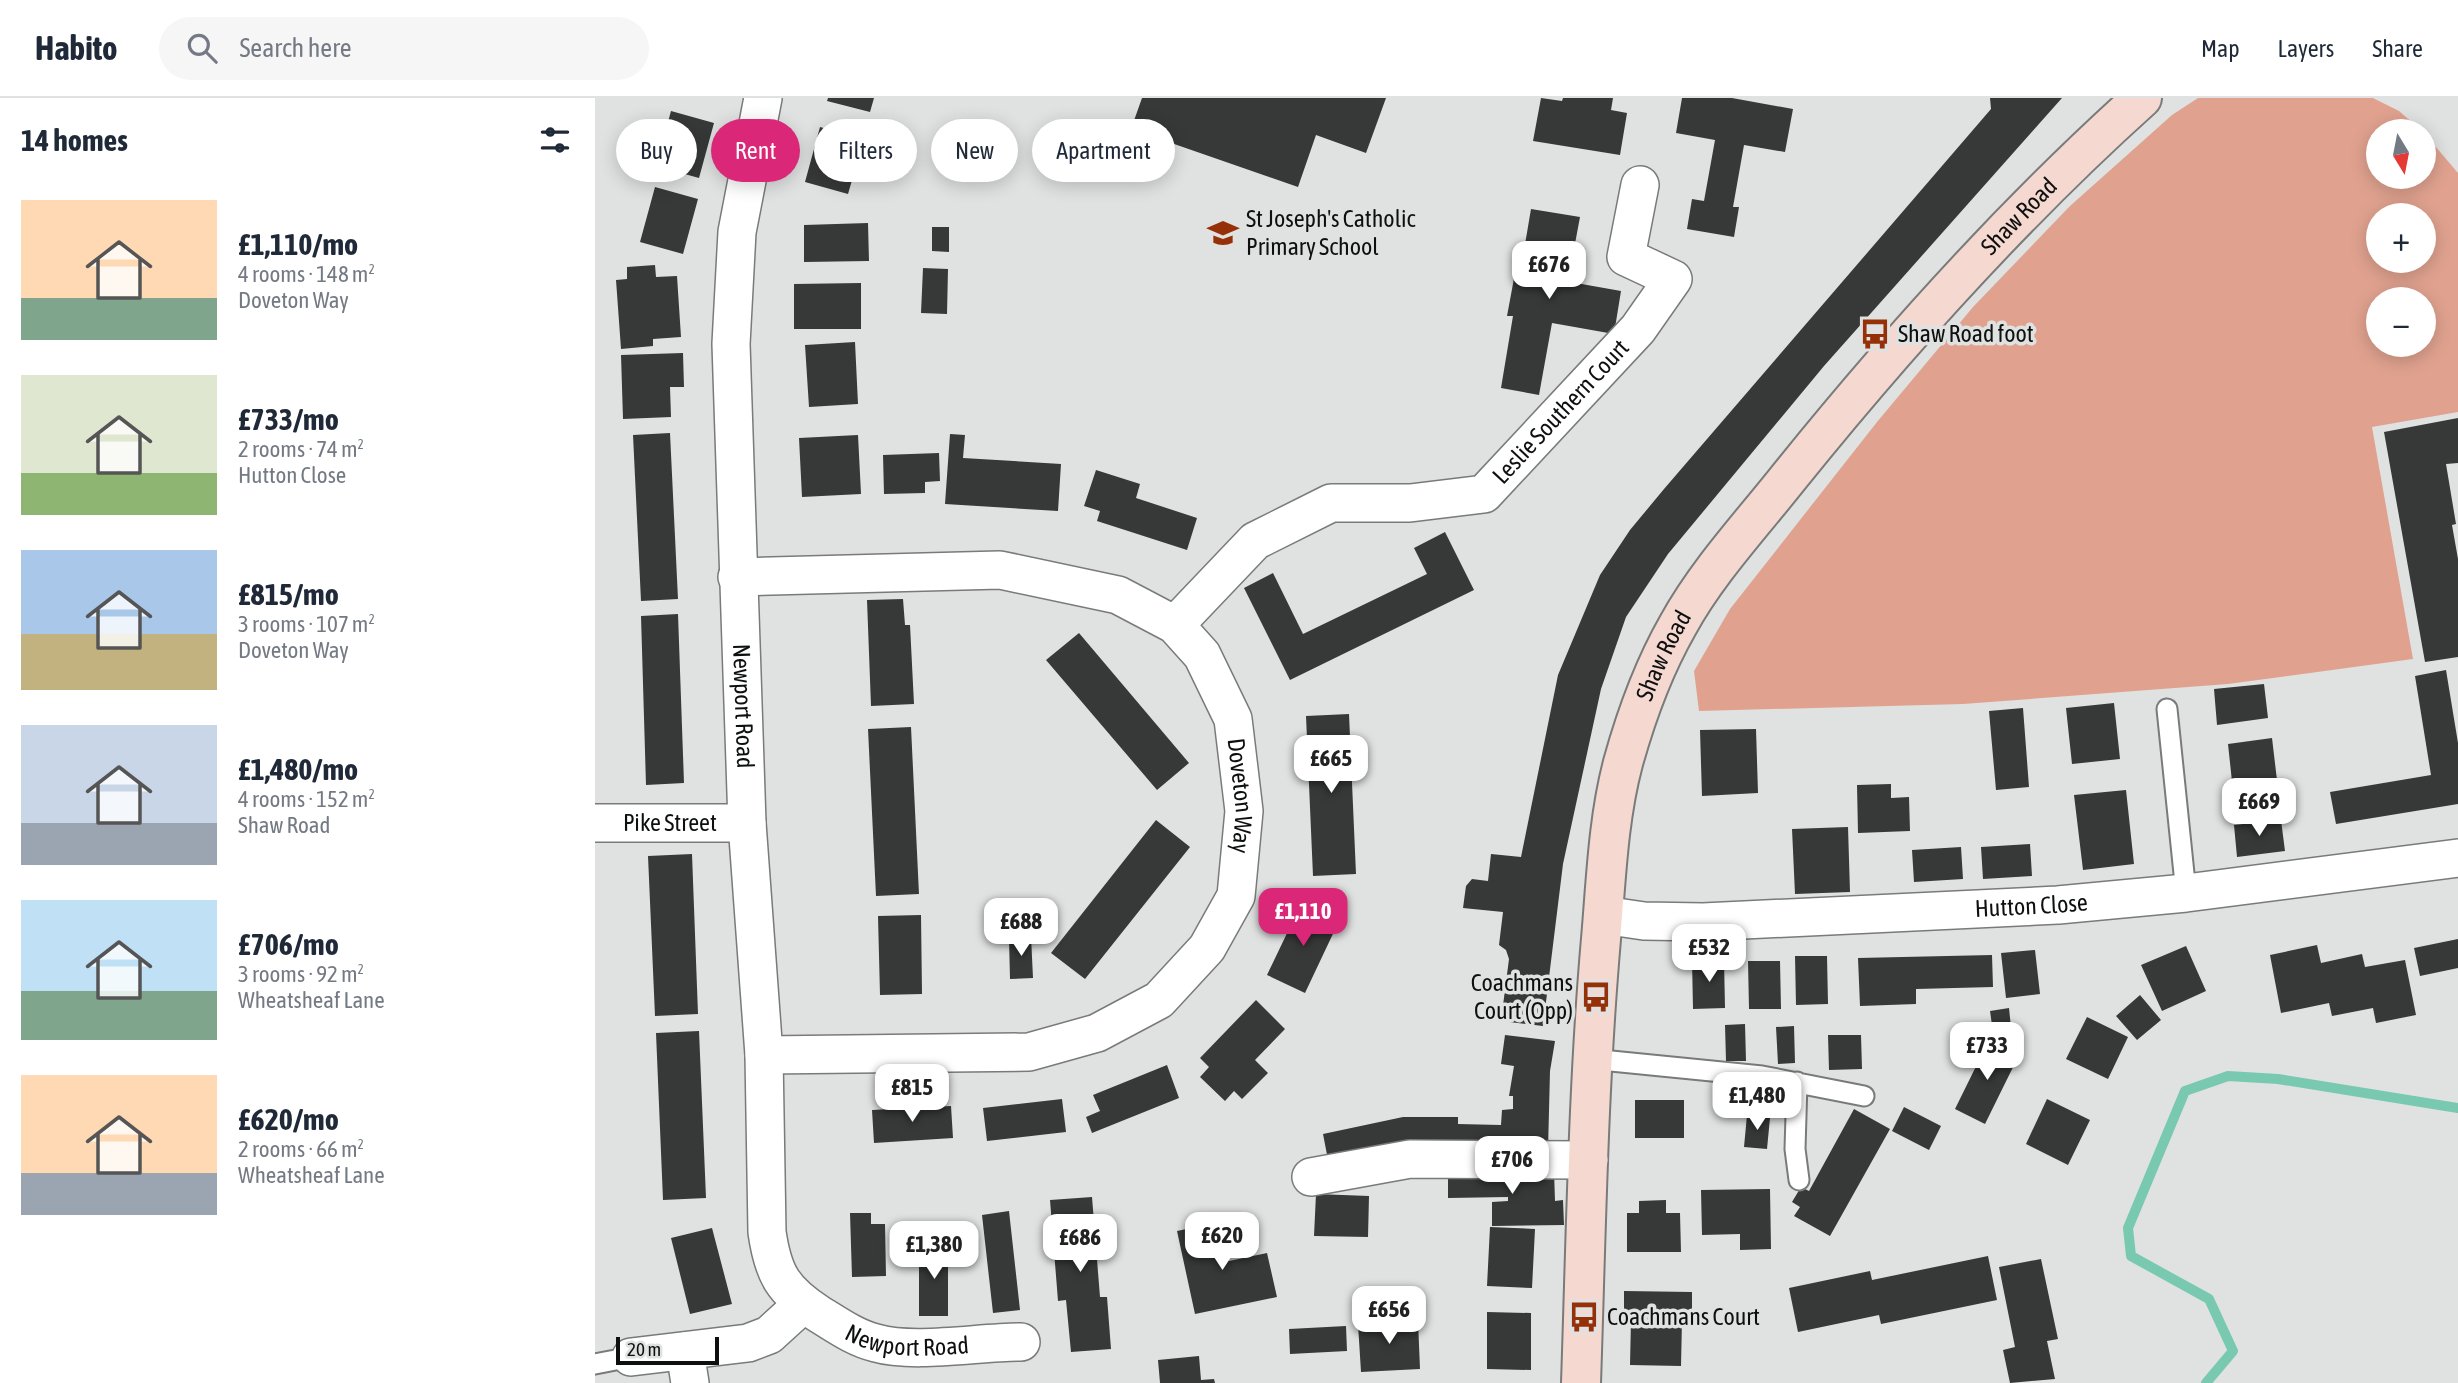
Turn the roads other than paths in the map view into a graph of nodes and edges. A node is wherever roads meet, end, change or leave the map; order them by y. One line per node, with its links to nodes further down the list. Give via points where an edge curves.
1 (763, 98): 4 (street, Newport Road, via 744,185 732,279)
2 (2142, 98): 11 (main road, Shaw Road, via 2084,151 1929,313 1814,446 1679,622 1659,661 1623,764)
3 (1640, 185): 5 (street, Leslie Southern Court, via 1626,257 1673,279 1638,329 1484,494 1410,503 1331,503 1255,541)
4 (737, 577): 5 (street, Doveton Way, via 1000,570 1118,595); 8 (street, Newport Road)
5 (1175, 625): 12 (street, Doveton Way, via 1202,655 1233,719 1244,811 1235,896 1207,948 1159,1000 1097,1032 1030,1052)
6 (2167, 709): 10 (lane)
7 (595, 823): 8 (street, Pike Street)
8 (747, 823): 12 (street, Newport Road)
9 (2458, 858): 10 (street, Hutton Close)
10 (2186, 893): 11 (street, Hutton Close, via 2058,905 1703,922)
11 (1603, 915): 13 (main road, Shaw Road)
12 (764, 1055): 19 (street, Newport Road, via 770,1257 784,1287)
13 (1591, 1059): 14 (lane); 16 (main road, Shaw Road)
14 (1797, 1082): 15 (lane); 18 (lane)
15 (1864, 1096)
16 (1589, 1160): 17 (street, via 1410,1159); 24 (main road, Shaw Road)
17 (1311, 1177)
18 (1799, 1181)
19 (803, 1304): 20 (street, Newport Road, via 839,1328 882,1345); 23 (street, via 769,1335)
20 (1021, 1342)
21 (631, 1357): 22 (lane); 23 (street)
22 (595, 1364)
23 (687, 1367)
24 (1581, 1383)

